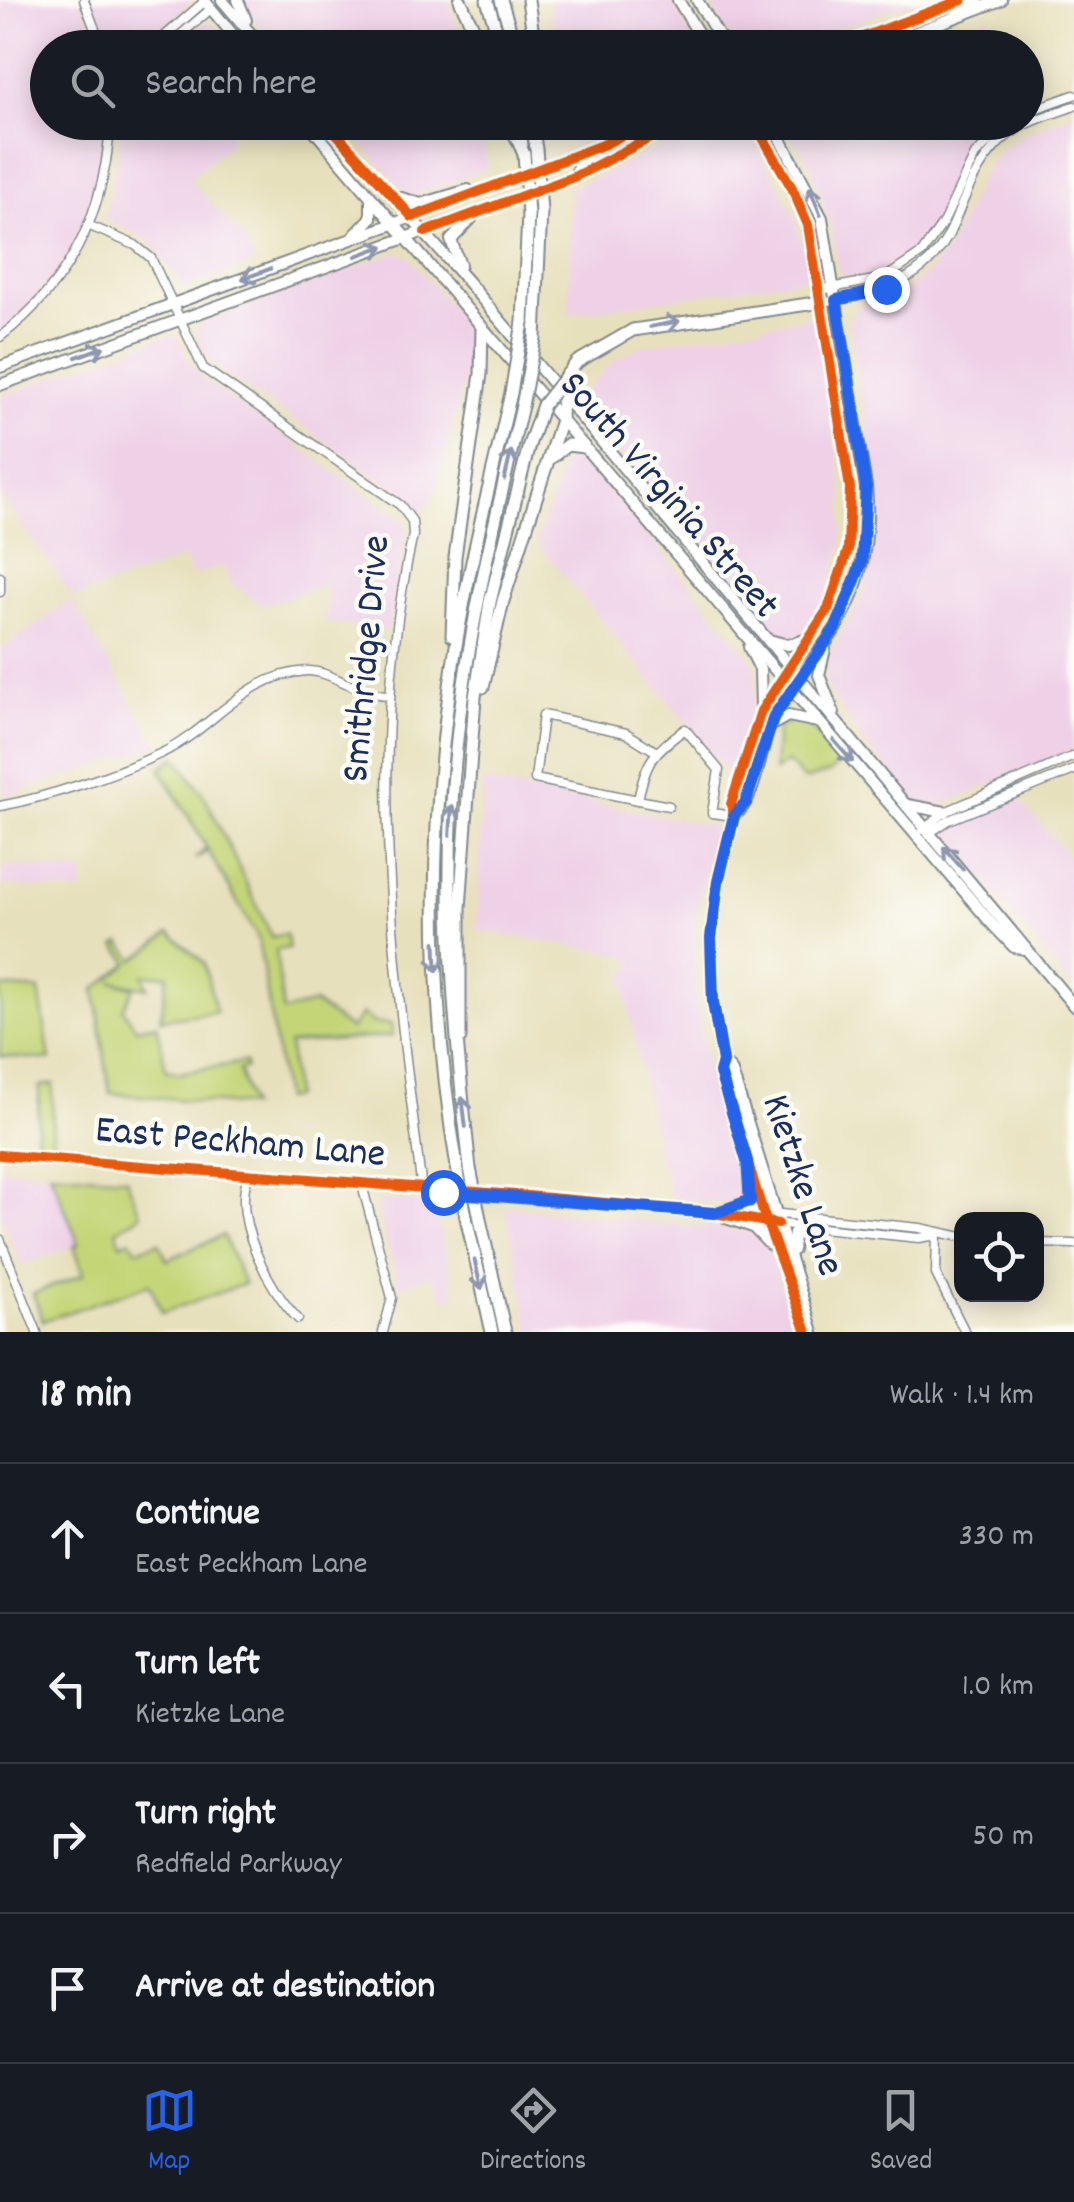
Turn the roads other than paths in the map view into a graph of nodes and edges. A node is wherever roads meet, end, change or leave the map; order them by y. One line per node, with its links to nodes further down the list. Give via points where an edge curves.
1 (84, 0): 14 (street)
2 (238, 0): 19 (main road)
3 (460, 0): 20 (highway)
4 (487, 0): 21 (highway)
5 (501, 0): 22 (highway)
6 (528, 0): 23 (highway)
7 (678, 0): 24 (main road)
8 (696, 0): 13 (main road)
9 (962, 0): 27 (main road)
10 (978, 0): 28 (main road, via 915,24)
11 (1001, 0): 29 (main road)
12 (212, 2): 15 (street); 16 (street); 17 (main road); 18 (main road)
13 (714, 27): 25 (main road); 26 (main road)
14 (95, 30)
15 (174, 30)
16 (183, 30)
17 (231, 30)
18 (244, 30)
19 (253, 30)
20 (474, 30)
21 (496, 30)
22 (510, 30)
23 (532, 30)
24 (695, 30)
25 (716, 30)
26 (717, 30)
27 (880, 30)
28 (914, 30)
29 (922, 30)
30 (1074, 95): 31 (street)
31 (1044, 106)
32 (1074, 106): 33 (street)
33 (1044, 117)
34 (108, 140): 55 (street)
35 (323, 140): 51 (main road, South Virginia Street)
36 (342, 140): 50 (main road, South Virginia Street)
37 (522, 140): 47 (highway)
38 (525, 140): 47 (highway)
39 (532, 140): 47 (highway)
40 (611, 140): 49 (main road)
41 (622, 140): 48 (main road, via 578,166)
42 (646, 140): 48 (main road)
43 (764, 140): 60 (main road, Kietzke Lane, via 802,209)
44 (785, 140): 59 (main road, Kietzke Lane, one-way to 44, via 822,218)
45 (991, 140): 59 (street, via 975,155 922,254 885,278)
46 (1004, 140): 59 (street, via 970,184 945,242 916,274 877,292)
47 (530, 152): 82 (highway, bridge, via 524,322); 103 (highway, one-way to 47, bridge, via 449,917 456,746 474,617 534,338 541,210)
48 (576, 176): 52 (main road)
49 (484, 189): 50 (main road, via 421,204); 53 (main road)
50 (391, 194): 53 (main road, South Virginia Street)
51 (371, 198): 54 (main road, South Virginia Street); 58 (main road, via 368,223)
52 (498, 204): 56 (main road); 61 (main road, via 463,225 451,242)
53 (412, 217): 54 (main road); 56 (main road, South Virginia Street)
54 (393, 224): 57 (main road, South Virginia Street); 58 (main road)
55 (90, 226): 62 (street, Smithridge Drive, via 144,252); 65 (street, via 64,273)
56 (424, 232): 57 (main road); 61 (main road, South Virginia Street)
57 (405, 238): 63 (main road, one-way to 57); 64 (main road, South Virginia Street)
58 (340, 244): 62 (main road, one-way to 62)
59 (835, 294): 60 (street); 77 (main road, Kietzke Lane, via 867,512 860,571)
60 (821, 296): 78 (main road, Kietzke Lane, via 851,522 842,577); 97 (highway, one-way to 60, bridge, via 486,622 543,406 577,362 633,330)
61 (482, 299): 68 (main road, South Virginia Street)
62 (174, 304): 63 (street, Smithridge Drive); 66 (main road)
63 (180, 320): 67 (main road, one-way to 63); 83 (street, Smithridge Drive, via 210,374 408,514 413,535)
64 (482, 328): 69 (main road, South Virginia Street); 82 (highway, via 483,363 454,557)
65 (0, 336)
66 (0, 367)
67 (0, 386)
68 (562, 396): 69 (highway); 72 (main road, South Virginia Street)
69 (561, 420): 70 (main road, South Virginia Street); 71 (highway)
70 (584, 447): 71 (highway, via 561,447); 73 (main road, South Virginia Street)
71 (543, 474): 97 (highway, via 495,633)
72 (661, 515): 73 (main road); 79 (main road, South Virginia Street)
73 (650, 524): 76 (main road, South Virginia Street)
74 (0, 576): 75 (street)
75 (0, 592)
76 (736, 624): 80 (main road, South Virginia Street); 84 (main road, via 760,668)
77 (832, 635): 81 (main road, Kietzke Lane); 87 (main road, via 820,661 820,682)
78 (810, 637): 79 (main road, via 788,646); 80 (main road, Kietzke Lane)
79 (765, 638): 80 (main road, South Virginia Street)
80 (784, 671): 81 (main road, South Virginia Street); 84 (main road, Kietzke Lane)
81 (794, 682): 85 (main road, South Virginia Street); 86 (main road, Kietzke Lane); 87 (main road, South Virginia Street)
82 (450, 686): 107 (highway, one-way to 107, via 435,905 440,1028)
83 (387, 695): 94 (street, via 355,690 316,671 274,676 161,753); 110 (street, Smithridge Drive, via 387,804 403,1043)
84 (761, 711): 98 (main road, Kietzke Lane, via 732,800)
85 (820, 722): 86 (main road, via 788,716); 100 (main road, South Virginia Street, one-way to 100)
86 (769, 727): 98 (main road, Kietzke Lane, via 746,802)
87 (848, 735): 93 (main road, South Virginia Street)
88 (656, 751): 92 (street, via 644,768); 92 (street, via 626,733 543,716 535,779); 98 (street, via 685,728 718,770 712,813)
89 (1074, 756): 90 (street)
90 (1059, 764): 91 (street); 96 (street)
91 (1072, 771): 99 (street)
92 (638, 800): 95 (street)
93 (907, 805): 96 (main road); 99 (main road, South Virginia Street)
94 (0, 806)
95 (669, 806)
96 (946, 812): 99 (street)
97 (464, 815): 103 (highway)
98 (734, 816): 104 (main road, Kietzke Lane, via 711,938)
99 (928, 830): 100 (street); 101 (main road, South Virginia Street, one-way to 99)
100 (919, 839): 101 (main road, South Virginia Street, via 999,931)
101 (1024, 949): 102 (main road, South Virginia Street)
102 (1074, 1006)
103 (457, 1057): 107 (highway, one-way to 103)
104 (723, 1062): 106 (main road, Kietzke Lane, via 721,1078); 113 (main road, Kietzke Lane, via 732,1072)
105 (0, 1155): 108 (street, East Peckham Lane)
106 (747, 1161): 111 (main road, via 752,1198); 113 (main road, Kietzke Lane)
107 (463, 1167): 112 (highway, bridge)
108 (248, 1176): 109 (street, East Peckham Lane); 122 (street, via 242,1192 248,1228 277,1295)
109 (362, 1186): 110 (street, East Peckham Lane); 124 (street, via 392,1298)
110 (422, 1190): 111 (street, East Peckham Lane)
111 (729, 1213): 113 (street, East Peckham Lane); 120 (main road, via 758,1231)
112 (473, 1218): 125 (highway, one-way to 125); 126 (highway)
113 (771, 1218): 114 (street, East Peckham Lane); 115 (street, East Peckham Lane); 120 (main road, Kietzke Lane); 121 (main road, Kietzke Lane)
114 (811, 1227): 115 (street, East Peckham Lane); 121 (main road, via 791,1237)
115 (937, 1234): 116 (street, East Peckham Lane); 128 (street, via 936,1274)
116 (954, 1236)
117 (0, 1240): 123 (street)
118 (1044, 1244): 119 (street)
119 (1074, 1244)
120 (779, 1257): 127 (main road, Kietzke Lane)
121 (800, 1286): 127 (main road, Kietzke Lane)
122 (298, 1319)
123 (37, 1332)
124 (382, 1332)
125 (492, 1332)
126 (505, 1332)
127 (810, 1332)
128 (964, 1332)

